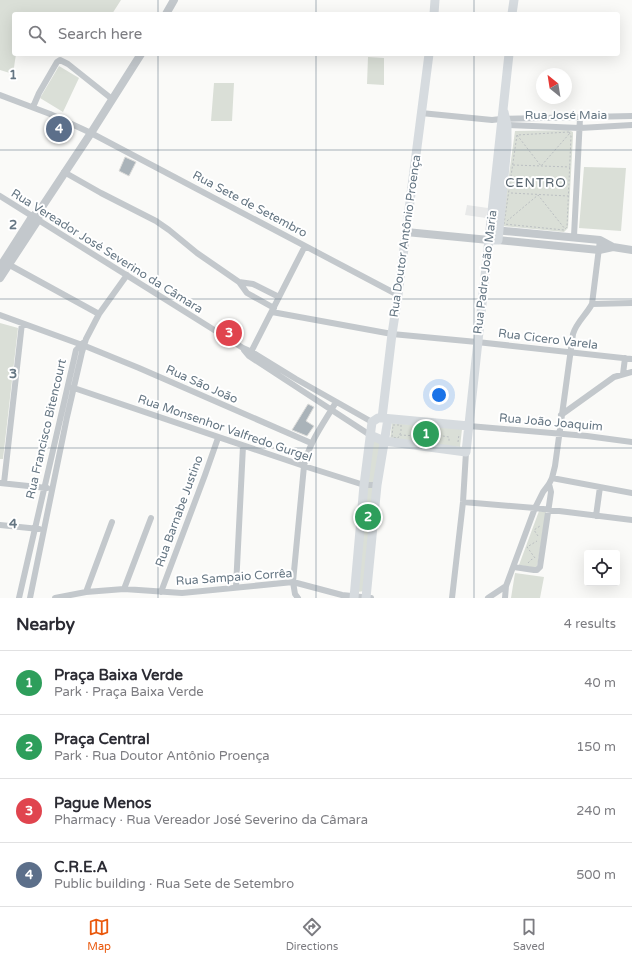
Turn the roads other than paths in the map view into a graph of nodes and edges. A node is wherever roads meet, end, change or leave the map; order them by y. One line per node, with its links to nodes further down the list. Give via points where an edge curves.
1 (174, 0): 4 (street)
2 (435, 0): 5 (main road)
3 (514, 0): 6 (main road)
4 (167, 12)
5 (434, 12)
6 (512, 12)
7 (140, 56): 11 (street)
8 (429, 56): 13 (main road, Rua Doutor Antônio Proença)
9 (508, 56): 16 (main road, Rua Padre João Maria)
10 (0, 95): 12 (street)
11 (112, 99): 12 (street, via 60,60 38,93); 19 (street)
12 (33, 107): 19 (street, Rua Sete de Setembro)
13 (421, 113): 16 (street); 24 (main road, Rua Doutor Antônio Proença)
14 (632, 116): 15 (street)
15 (580, 118): 16 (street); 18 (street)
16 (502, 120): 18 (street, Rua José Maia); 23 (main road, Rua Padre João Maria, via 507,145 500,179)
17 (632, 125): 18 (street, Rua José Maia)
18 (580, 128): 26 (street)
19 (92, 133): 20 (street); 31 (street, Rua Sete de Setembro)
20 (64, 172): 22 (street); 40 (street, via 169,230 196,254)
21 (0, 196): 22 (street, Rua Vereador José Severino da Câmara)
22 (35, 218): 37 (street); 38 (street, Rua Vereador José Severino da Câmara)
23 (498, 228): 25 (street); 28 (main road, Rua Padre João Maria)
24 (406, 232): 28 (street); 41 (main road, Rua Doutor Antônio Proença)
25 (523, 232): 26 (street); 30 (street)
26 (569, 234): 27 (street); 32 (street)
27 (585, 238): 29 (street); 34 (street)
28 (494, 240): 30 (street); 50 (main road, Rua Padre João Maria)
29 (600, 240): 33 (street); 35 (street)
30 (522, 242): 32 (street)
31 (305, 246): 41 (street, Rua Sete de Setembro); 42 (street)
32 (567, 247): 34 (street)
33 (613, 247): 35 (street); 36 (street)
34 (584, 248): 35 (street)
35 (599, 250): 44 (street)
36 (632, 250)
37 (4, 264): 39 (street); 47 (street)
38 (126, 275): 47 (street, Rua Francisco Bitencourt); 53 (street, Rua Vereador José Severino da Câmara)
39 (0, 278)
40 (239, 282): 42 (street, via 253,284); 45 (street, via 247,292)
41 (398, 295): 49 (main road, Rua Doutor Antônio Proença)
42 (279, 297): 45 (street)
43 (632, 303): 44 (street)
44 (592, 304): 52 (street, via 575,328)
45 (273, 310): 49 (street, Rua Cicero Varela); 53 (street)
46 (0, 314): 48 (street, Rua São João)
47 (99, 314): 51 (street, Rua Francisco Bitencourt)
48 (22, 323): 51 (street, Rua São João); 76 (street)
49 (392, 334): 50 (street, Rua Cicero Varela); 63 (main road, Rua Doutor Antônio Proença)
50 (477, 342): 52 (street, Rua Cicero Varela); 65 (main road, Rua Padre João Maria)
51 (84, 343): 59 (street, Rua Francisco Bitencourt, via 76,350); 71 (street, Rua São João)
52 (570, 353): 54 (street, Rua Cicero Varela); 62 (street)
53 (250, 354): 58 (street, Rua Vereador José Severino da Câmara)
54 (625, 358): 55 (street, Rua Cicero Varela); 57 (street)
55 (632, 359)
56 (632, 372): 57 (street)
57 (623, 374): 62 (street, via 614,377)
58 (294, 382): 60 (street, Rua Vereador José Severino da Câmara); 61 (street, Rua Vereador José Severino da Câmara)
59 (71, 386): 68 (street, Rua Monsenhor Valfredo Gurgel); 80 (street, Rua Francisco Bitencourt); 81 (street, Rua Francisco Bitencourt)
60 (336, 402): 61 (street); 64 (street, Rua Vereador José Severino da Câmara)
61 (332, 410): 67 (street, Rua Vereador José Severino da Câmara); 71 (street)
62 (561, 415): 66 (street)
63 (385, 418): 64 (main road, via 378,418); 65 (main road); 69 (main road, Rua Doutor Antônio Proença)
64 (372, 422): 67 (main road)
65 (469, 426): 66 (street, Rua João Joaquim); 73 (main road, Rua Padre João Maria)
66 (559, 434): 70 (street, Rua João Joaquim); 75 (street)
67 (370, 435): 69 (main road); 77 (main road)
68 (218, 438): 72 (street, Rua Monsenhor Valfredo Gurgel); 99 (street, Rua Barnabe Justino)
69 (384, 441): 73 (main road); 78 (main road)
70 (632, 442)
71 (311, 443): 74 (street)
72 (243, 446): 74 (street, Rua Monsenhor Valfredo Gurgel); 96 (street)
73 (466, 452): 83 (street)
74 (304, 466): 77 (street, Rua Monsenhor Valfredo Gurgel); 94 (street)
75 (550, 481): 79 (street); 84 (street); 85 (street)
76 (2, 483): 80 (street)
77 (364, 485): 78 (street, Rua Monsenhor Valfredo Gurgel); 100 (main road)
78 (377, 485): 105 (main road)
79 (600, 487): 82 (street); 86 (street)
80 (44, 488): 81 (street); 91 (street, Rua Francisco Bitencourt)
81 (52, 489): 92 (street, Rua Francisco Bitencourt)
82 (632, 493)
83 (463, 502): 84 (street); 106 (street)
84 (535, 508): 85 (street); 93 (street)
85 (549, 510): 86 (street); 93 (street, via 540,567 534,570)
86 (596, 516): 88 (street)
87 (151, 518): 97 (street)
88 (632, 520)
89 (112, 522): 98 (street)
90 (0, 525): 91 (street)
91 (35, 528): 92 (street); 101 (street, Rua Francisco Bitencourt)
92 (44, 530): 102 (street, Rua Francisco Bitencourt)
93 (514, 567): 95 (street)
94 (293, 582): 96 (street, Rua Sampaio Corrêa); 100 (street, Rua Sampaio Corrêa); 104 (street, via 294,594)
95 (506, 586): 107 (street); 108 (street)
96 (236, 588): 99 (street, Rua Sampaio Corrêa, via 182,593)
97 (124, 589): 98 (street, Rua Sampaio Corrêa); 99 (street, Rua Sampaio Corrêa)
98 (86, 592): 103 (street, Rua Sampaio Corrêa)
99 (161, 592)
100 (349, 597): 105 (street, Rua Sampaio Corrêa)
101 (19, 598)
102 (30, 598)
103 (54, 598)
104 (298, 598)
105 (368, 598)
106 (452, 598)
107 (488, 598)
108 (505, 598)

